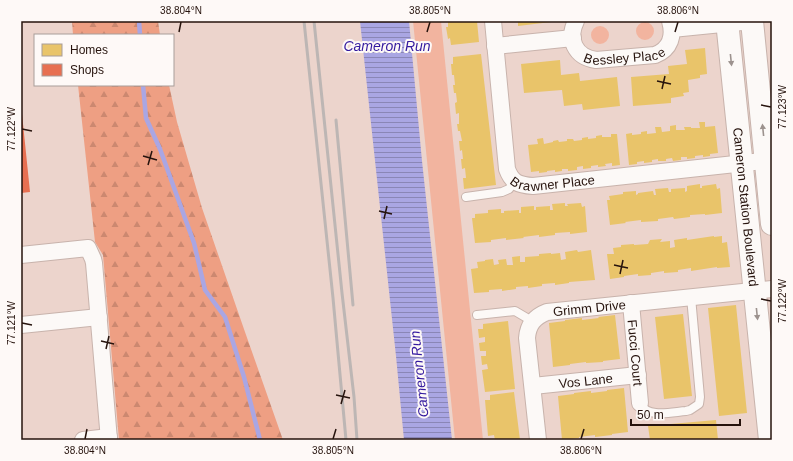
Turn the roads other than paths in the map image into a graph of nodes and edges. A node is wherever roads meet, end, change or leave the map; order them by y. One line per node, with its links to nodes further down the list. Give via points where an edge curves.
1 (493, 21): 7 (street, Brawner Place)
2 (576, 21): 6 (street, Bessley Place, via 572,30)
3 (752, 21): 4 (street, Bessley Place); 8 (street, Cameron Station Boulevard, one-way to 3)
4 (727, 22): 5 (street, Bessley Place); 8 (street, Cameron Station Boulevard, one-way to 8)
5 (671, 25): 6 (street, Bessley Place, via 671,36 665,50 655,54 589,59 577,51)
6 (573, 38): 7 (street, Bessley Place)
7 (495, 46): 9 (street, Brawner Place, via 507,169)
8 (758, 162): 9 (street, Brawner Place, via 533,186); 11 (street, Cameron Station Boulevard); 13 (street, Cameron Station Boulevard)
9 (514, 182): 10 (lane, via 509,189 502,192)
10 (466, 197)
11 (772, 224)
12 (21, 256): 17 (street, via 88,248 94,259)
13 (765, 290): 14 (street, Grimm Drive); 26 (street, Cameron Station Boulevard, one-way to 26)
14 (691, 297): 15 (street, Grimm Drive); 22 (lane, via 699,404 686,411 654,414 646,411)
15 (631, 303): 18 (street, Grimm Drive, via 547,312); 20 (street, Fucci Court)
16 (477, 315): 18 (lane, via 515,310)
17 (99, 317): 19 (street); 23 (street)
18 (532, 321): 21 (street, via 527,338)
19 (21, 325)
20 (638, 375): 21 (street, Vos Lane); 22 (street, Fucci Court)
21 (533, 386): 25 (street)
22 (640, 402)
23 (109, 439): 24 (street)
24 (83, 440)
25 (538, 440)
26 (770, 440)

